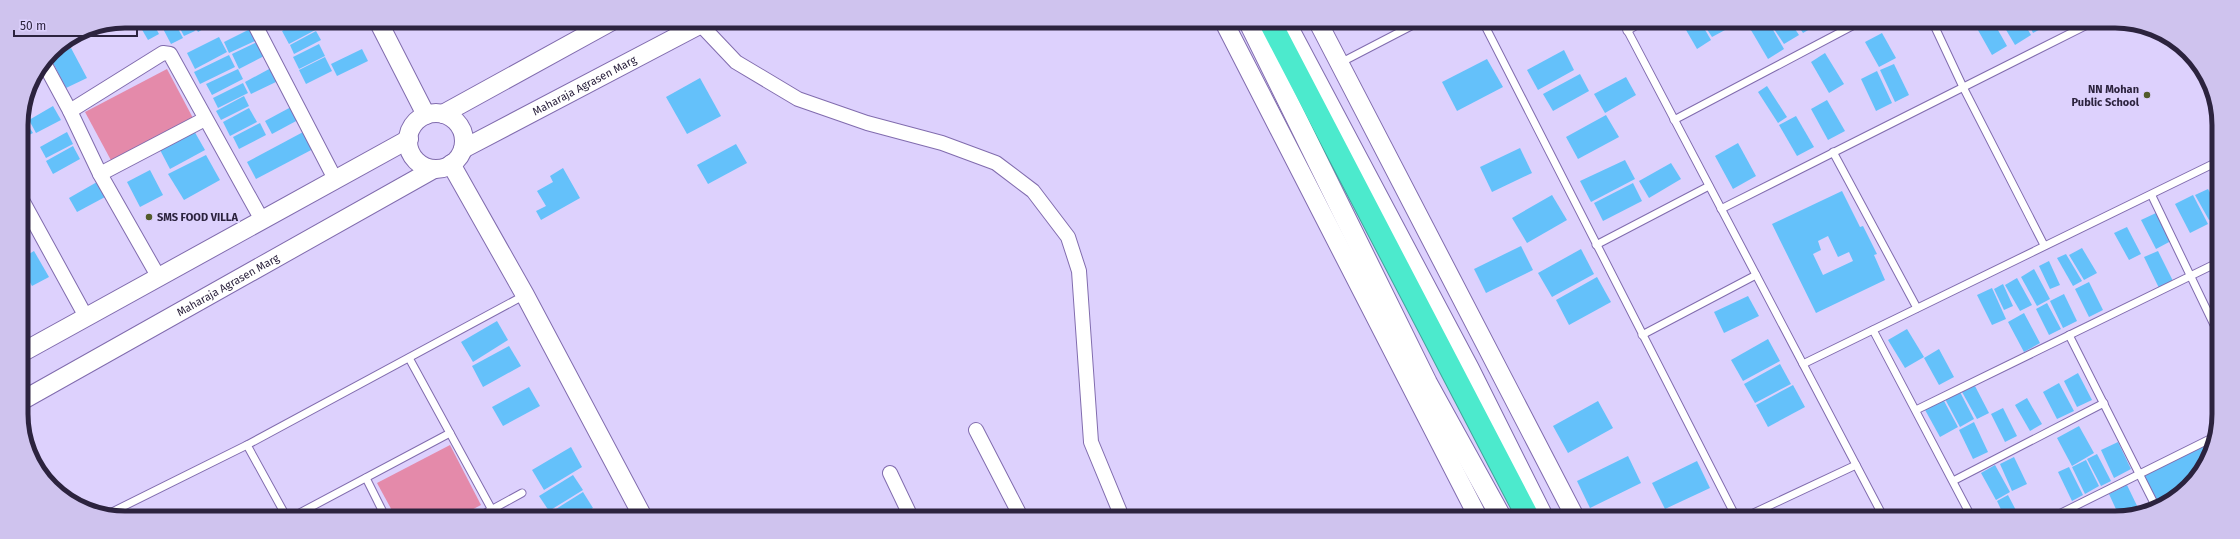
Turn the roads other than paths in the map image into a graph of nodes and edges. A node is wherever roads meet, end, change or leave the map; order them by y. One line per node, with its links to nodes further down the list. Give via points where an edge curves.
1 (257, 28): 34 (street)
2 (382, 28): 24 (street)
3 (600, 28): 24 (street)
4 (693, 28): 28 (street, Maharaja Agrasen Marg)
5 (706, 28): 78 (street, via 736,62 798,99 867,123 942,143 996,163 1033,191 1068,237 1080,271 1091,442)
6 (1227, 28): 79 (street)
7 (1252, 28): 80 (main road, via 1427,383)
8 (1278, 28): 81 (highway)
9 (1278, 28): 82 (main road, via 1469,369)
10 (1321, 28): 20 (street)
11 (1407, 28): 20 (lane)
12 (1485, 28): 40 (lane)
13 (1625, 28): 19 (lane)
14 (1632, 28): 19 (lane)
15 (1848, 28): 18 (lane)
16 (1935, 28): 22 (lane)
17 (2081, 28): 22 (lane)
18 (1844, 30): 26 (lane)
19 (1627, 31): 26 (lane)
20 (1339, 63): 83 (street)
21 (47, 68): 23 (street)
22 (1963, 87): 29 (lane); 41 (lane)
23 (70, 111): 25 (street, via 167,52); 33 (street)
24 (435, 114): 27 (street, via 412,126); 28 (street, via 451,117 460,127 464,139)
25 (205, 119): 33 (street); 38 (street)
26 (1674, 120): 35 (lane)
27 (409, 139): 32 (street, via 411,153 416,161); 34 (street)
28 (463, 149): 30 (street)
29 (1833, 152): 37 (lane); 47 (lane)
30 (451, 164): 32 (street); 46 (street)
31 (2212, 165): 36 (lane)
32 (434, 169): 56 (street, Maharaja Agrasen Marg)
33 (100, 174): 44 (street)
34 (335, 179): 38 (street)
35 (1709, 186): 37 (lane); 40 (lane)
36 (2152, 196): 41 (lane); 45 (lane)
37 (1721, 209): 43 (lane)
38 (262, 220): 44 (street)
39 (28, 224): 48 (street)
40 (1596, 245): 51 (lane)
41 (2044, 245): 47 (lane)
42 (2212, 265): 45 (lane)
43 (1756, 275): 51 (lane); 55 (lane)
44 (158, 276): 48 (street)
45 (2190, 276): 49 (lane); 52 (lane)
46 (525, 295): 54 (lane); 75 (street)
47 (1917, 308): 50 (lane)
48 (85, 315): 53 (street)
49 (2212, 321)
50 (1873, 330): 55 (lane); 58 (lane)
51 (1642, 335): 84 (lane)
52 (2069, 335): 57 (lane); 58 (lane)
53 (28, 349)
54 (409, 358): 60 (lane); 62 (lane)
55 (1803, 364): 63 (lane)
56 (28, 397)
57 (2104, 403): 65 (lane); 67 (lane)
58 (1916, 410): 67 (lane)
59 (976, 430): 77 (street)
60 (450, 433): 66 (lane); 70 (lane)
61 (2208, 440): 65 (lane)
62 (247, 445): 71 (lane); 72 (lane)
63 (1856, 464): 85 (lane); 86 (lane)
64 (890, 473): 76 (street)
65 (2140, 474): 69 (lane); 88 (lane)
66 (366, 478): 73 (lane); 74 (lane)
67 (1953, 481): 87 (lane)
68 (522, 493): 70 (lane)
69 (2154, 503)
70 (492, 510)
71 (115, 511)
72 (283, 511)
73 (303, 511)
74 (382, 511)
75 (640, 511)
76 (908, 511)
77 (1018, 511)
78 (1120, 511)
79 (1475, 511)
80 (1498, 511)
81 (1525, 511)
82 (1539, 511)
83 (1572, 511)
84 (1732, 511)
85 (1759, 511)
86 (1880, 511)
87 (1968, 511)
88 (2065, 511)

